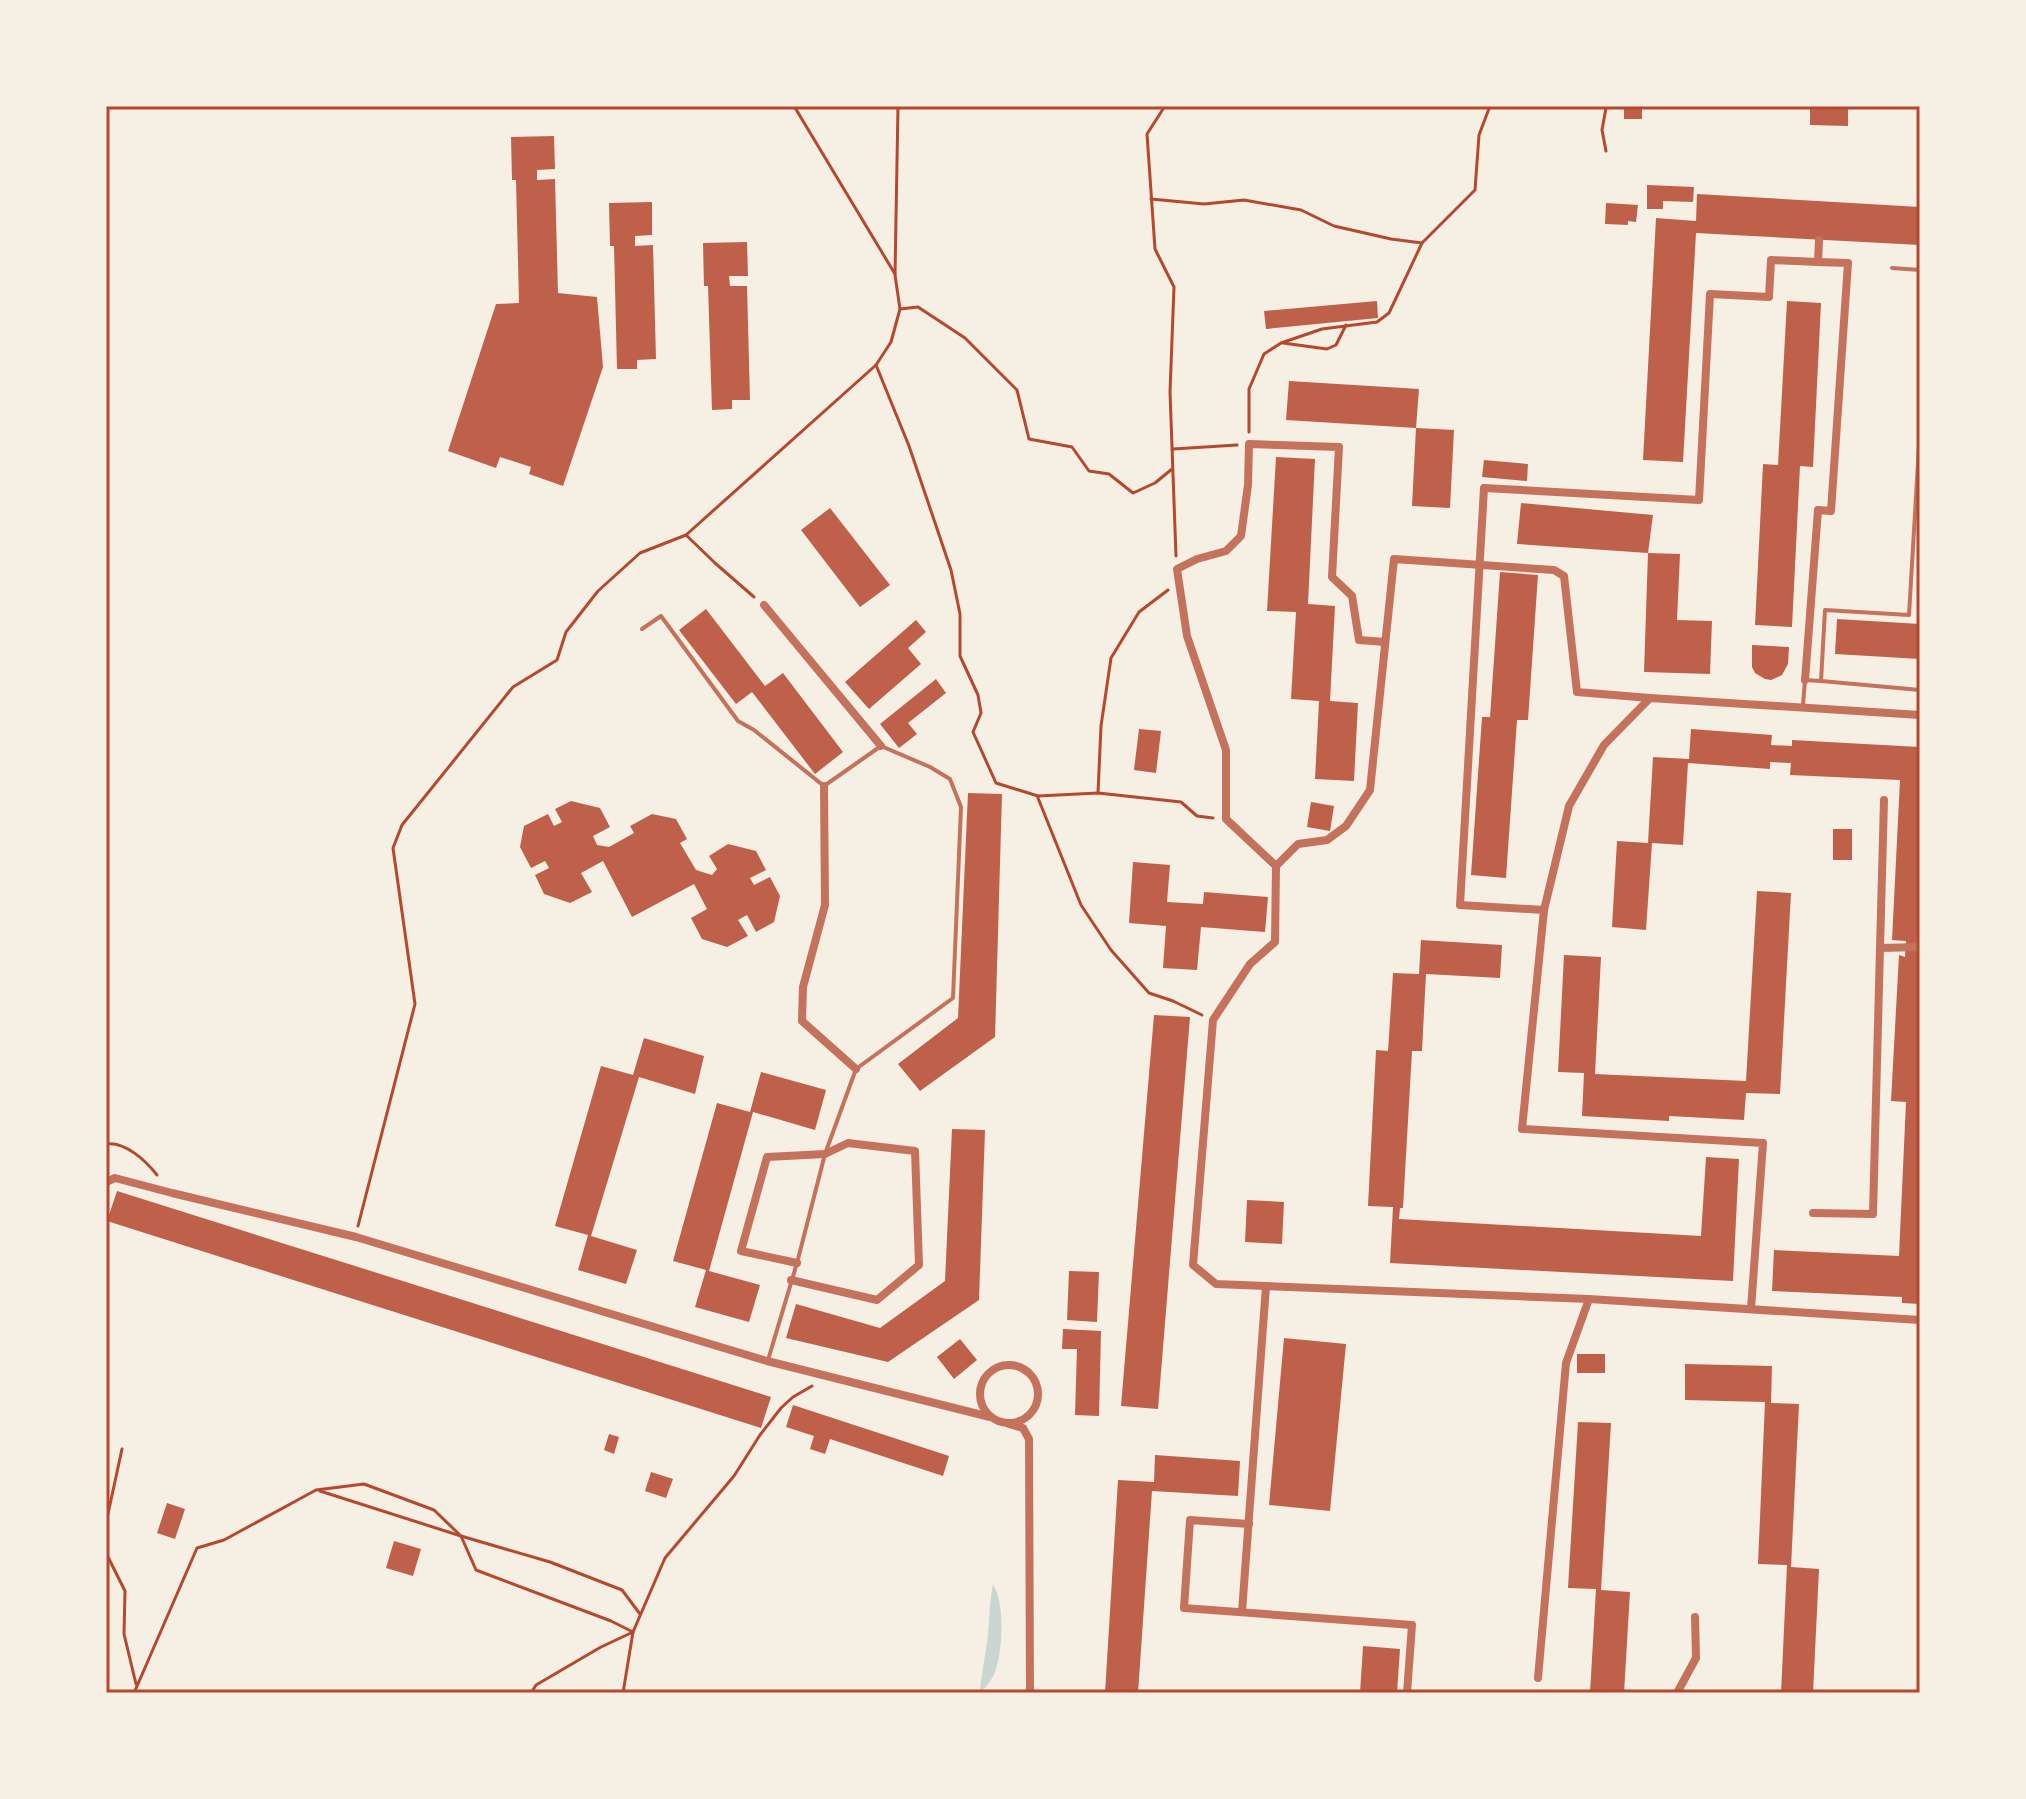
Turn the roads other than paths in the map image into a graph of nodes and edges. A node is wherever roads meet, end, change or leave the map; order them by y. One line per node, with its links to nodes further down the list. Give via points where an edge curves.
1 (1819, 240): 2 (street)
2 (1818, 262): 6 (street, via 1771,260 1769,297 1710,294 1699,500 1484,488); 10 (street, via 1848,263 1831,511 1818,510)
3 (1892, 268): 4 (lane)
4 (1920, 270)
5 (1920, 429): 11 (lane, via 1909,615 1825,610)
6 (1479, 564): 9 (street, via 1394,559); 13 (street, via 1542,568 1564,576 1577,692); 20 (street, via 1460,905)
7 (764, 605): 16 (street)
8 (642, 629): 17 (lane, via 661,616 738,721)
9 (1385, 642): 19 (street, via 1370,790 1346,826 1327,840 1298,844); 19 (street, via 1359,640 1352,596 1332,577 1339,447 1249,444 1241,536 1226,551 1177,569 1187,636 1226,750 1226,819)
10 (1805, 680): 11 (lane); 14 (lane)
11 (1821, 681): 12 (lane)
12 (1920, 690)
13 (1650, 698): 14 (street); 20 (street, via 1604,745 1569,806)
14 (1803, 707): 15 (street)
15 (1920, 715)
16 (881, 746): 17 (lane); 23 (lane, via 950,779 961,807 953,998)
17 (824, 786): 23 (street, via 825,905 803,987 802,1021)
18 (1884, 800): 22 (street)
19 (1276, 866): 29 (street, via 1275,942 1250,964 1213,1020 1193,1265 1216,1284)
20 (1544, 910): 31 (street, via 1522,1129 1763,1143)
21 (1920, 947): 22 (street)
22 (1880, 948): 26 (street, via 1873,1214)
23 (856, 1069): 24 (lane)
24 (825, 1154): 27 (lane); 27 (street, via 767,1157 741,1251); 28 (street, via 848,1143 915,1151 919,1265 877,1300)
25 (106, 1182): 33 (street, via 115,1178 356,1237)
26 (1813, 1213)
27 (797, 1263): 28 (lane)
28 (791, 1280): 33 (lane)
29 (1266, 1286): 30 (street); 36 (street)
30 (1589, 1299): 31 (street); 39 (street, via 1566,1363)
31 (1751, 1309): 32 (street)
32 (1920, 1320)
33 (767, 1361): 34 (street)
34 (990, 1417): 35 (street); 35 (street, via 980,1402 986,1375 1002,1366 1021,1368 1035,1382 1037,1401 1027,1417)
35 (1009, 1424): 40 (street, via 1023,1428 1029,1439)
36 (1249, 1524): 37 (street); 37 (street, via 1190,1520 1184,1608)
37 (1242, 1612): 41 (street, via 1412,1625)
38 (1695, 1617): 42 (street, via 1696,1658)
39 (1538, 1678)
40 (1030, 1693)
41 (1407, 1693)
42 (1677, 1693)

